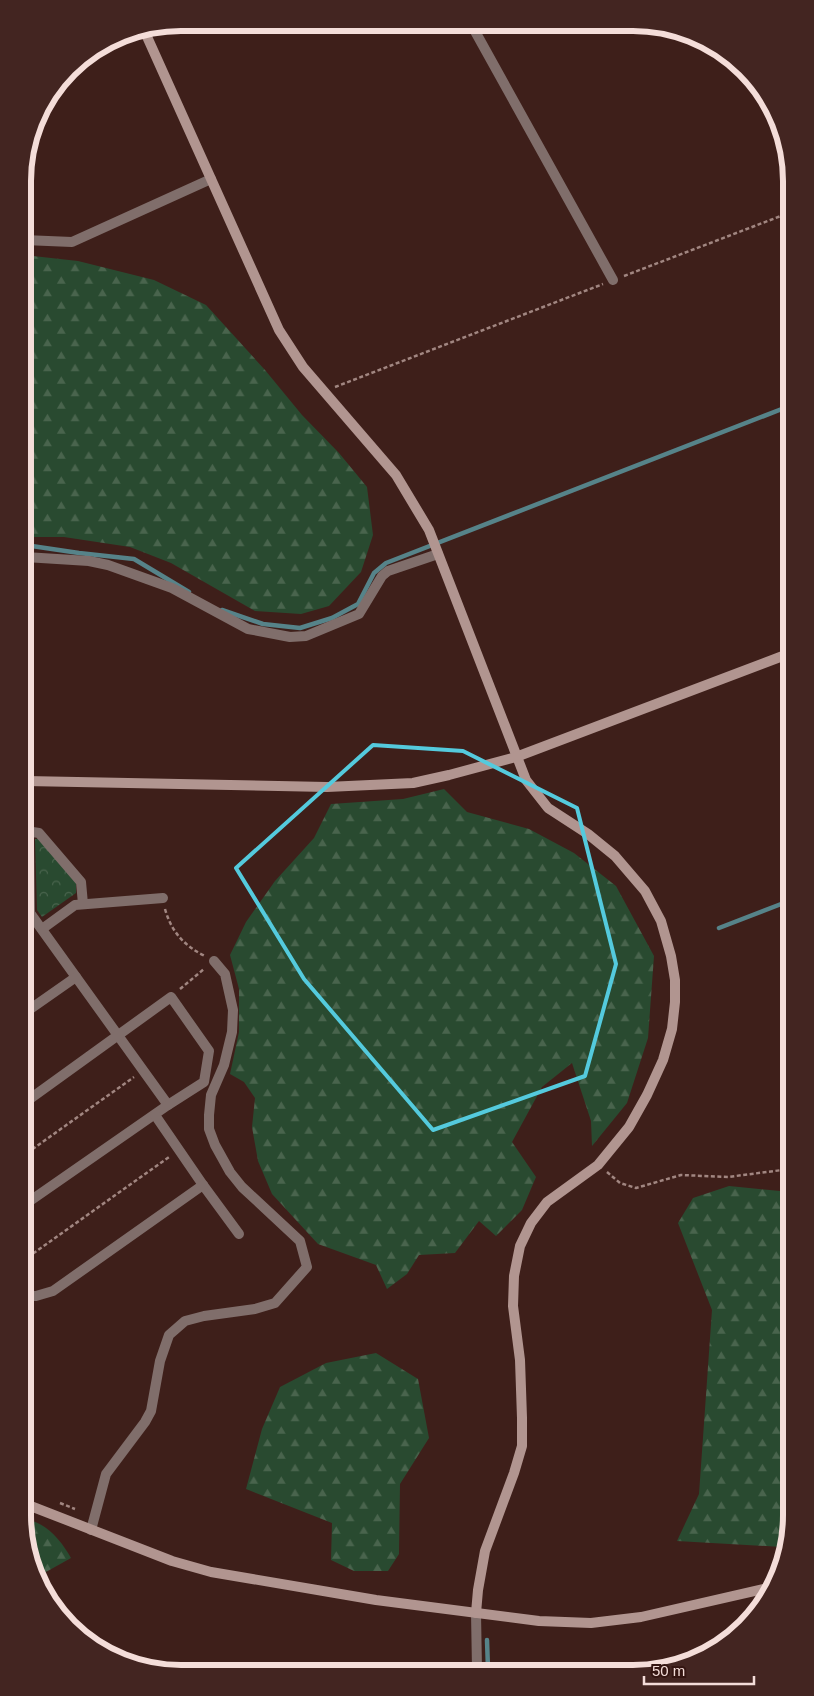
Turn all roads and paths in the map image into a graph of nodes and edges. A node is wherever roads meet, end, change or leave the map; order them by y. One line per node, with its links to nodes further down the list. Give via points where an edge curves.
1 (475, 31): 6 (street)
2 (146, 35): 3 (street)
3 (212, 179): 5 (street, via 72,242); 7 (street, via 279,330 302,368)
4 (783, 215): 6 (path)
5 (32, 240)
6 (613, 280): 7 (path)
7 (323, 392): 8 (street, via 396,475)
8 (437, 552): 9 (street, via 388,571 359,614 306,636 248,629 172,588 108,565); 11 (street)
9 (32, 557)
10 (783, 656): 11 (street)
11 (516, 757): 12 (street, via 449,775 403,783 327,787); 29 (street, via 526,780 548,808 615,856 645,891 661,921 671,956 675,1002 672,1029 663,1060 629,1127)
12 (32, 780)
13 (32, 834): 15 (street, via 39,833 81,882)
14 (162, 898): 15 (street); 18 (path, via 175,934 195,952)
15 (83, 904): 17 (street, via 75,905)
16 (31, 918): 17 (street)
17 (42, 929): 19 (street)
18 (214, 961): 20 (path); 37 (street, via 224,974 233,1010 232,1032 224,1065 211,1095 209,1129 226,1165 242,1187 300,1242 307,1266 275,1303 185,1321 169,1336 160,1361 151,1411 106,1474)
19 (76, 977): 21 (street); 22 (street)
20 (171, 997): 22 (street); 25 (street, via 209,1052 204,1082)
21 (31, 1008)
22 (119, 1036): 23 (street); 24 (street)
23 (144, 1070): 25 (street); 27 (path)
24 (31, 1098)
25 (168, 1105): 26 (street)
26 (155, 1115): 28 (street); 32 (street)
27 (31, 1150)
28 (178, 1151): 31 (street); 34 (path)
29 (598, 1164): 30 (path, via 620,1184 636,1188 681,1175 728,1177); 39 (street, via 547,1202 531,1223 520,1246 513,1306 520,1360 522,1446 485,1551)
30 (782, 1170)
31 (203, 1186): 33 (street); 35 (street, via 53,1291)
32 (31, 1200)
33 (239, 1234)
34 (31, 1255)
35 (31, 1296)
36 (31, 1506): 37 (street)
37 (91, 1530): 39 (street, via 172,1561 212,1572 376,1600)
38 (762, 1589): 39 (street, via 641,1617 591,1623 539,1621)
39 (476, 1613): 40 (street)
40 (477, 1665)

